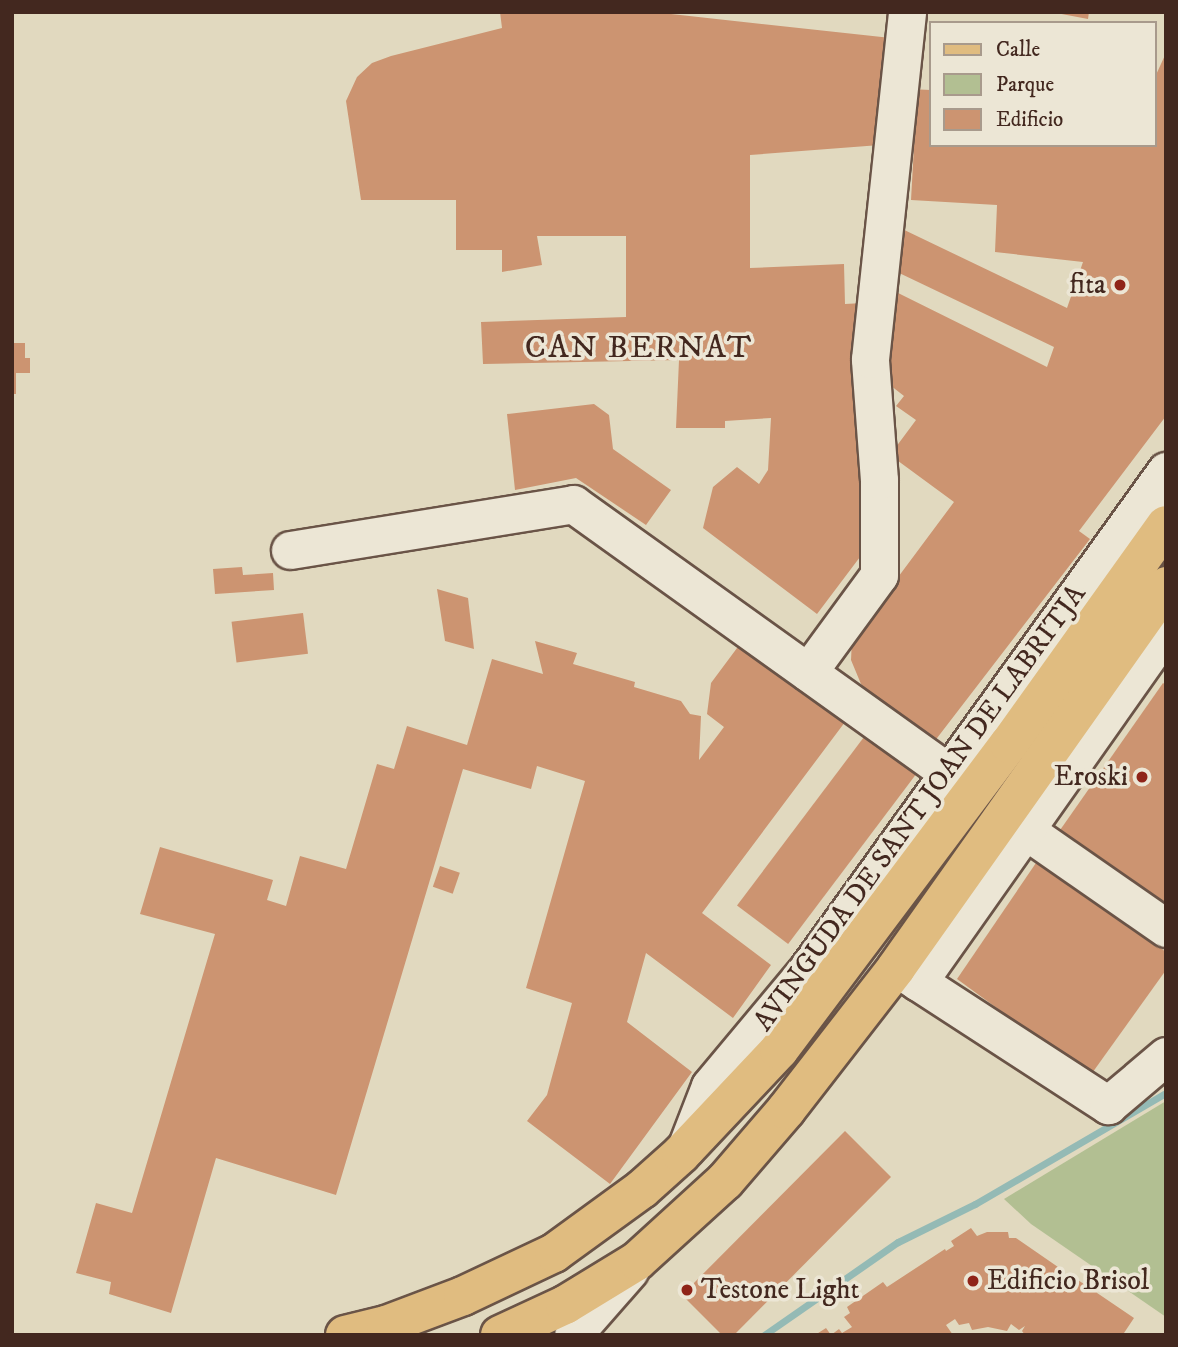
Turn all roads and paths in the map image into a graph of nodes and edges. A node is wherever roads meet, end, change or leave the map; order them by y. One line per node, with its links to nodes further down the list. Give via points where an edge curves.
1 (907, 12): 7 (street, via 870,359 879,480 879,575)
2 (1166, 471): 8 (street, AVINGUDA DE SANT JOAN DE LABRITJA)
3 (1166, 525): 8 (main road, AVINGUDA DE SANT JOAN DE LABRITJA)
4 (290, 550): 7 (street, via 573,504)
5 (1166, 586): 9 (main road)
6 (1161, 648): 9 (street)
7 (808, 672): 8 (street)
8 (961, 782): 9 (street, via 992,818); 14 (main road, AVINGUDA DE SANT JOAN DE LABRITJA, via 779,1050 642,1189 554,1253 463,1296)
9 (1010, 831): 10 (street); 11 (main road)
10 (1166, 928)
11 (907, 975): 12 (street, via 1108,1105); 13 (main road, via 725,1181)
12 (1166, 1056)
13 (637, 1261): 15 (main road, via 565,1305); 16 (street)
14 (345, 1335)
15 (500, 1335)
16 (573, 1335)

